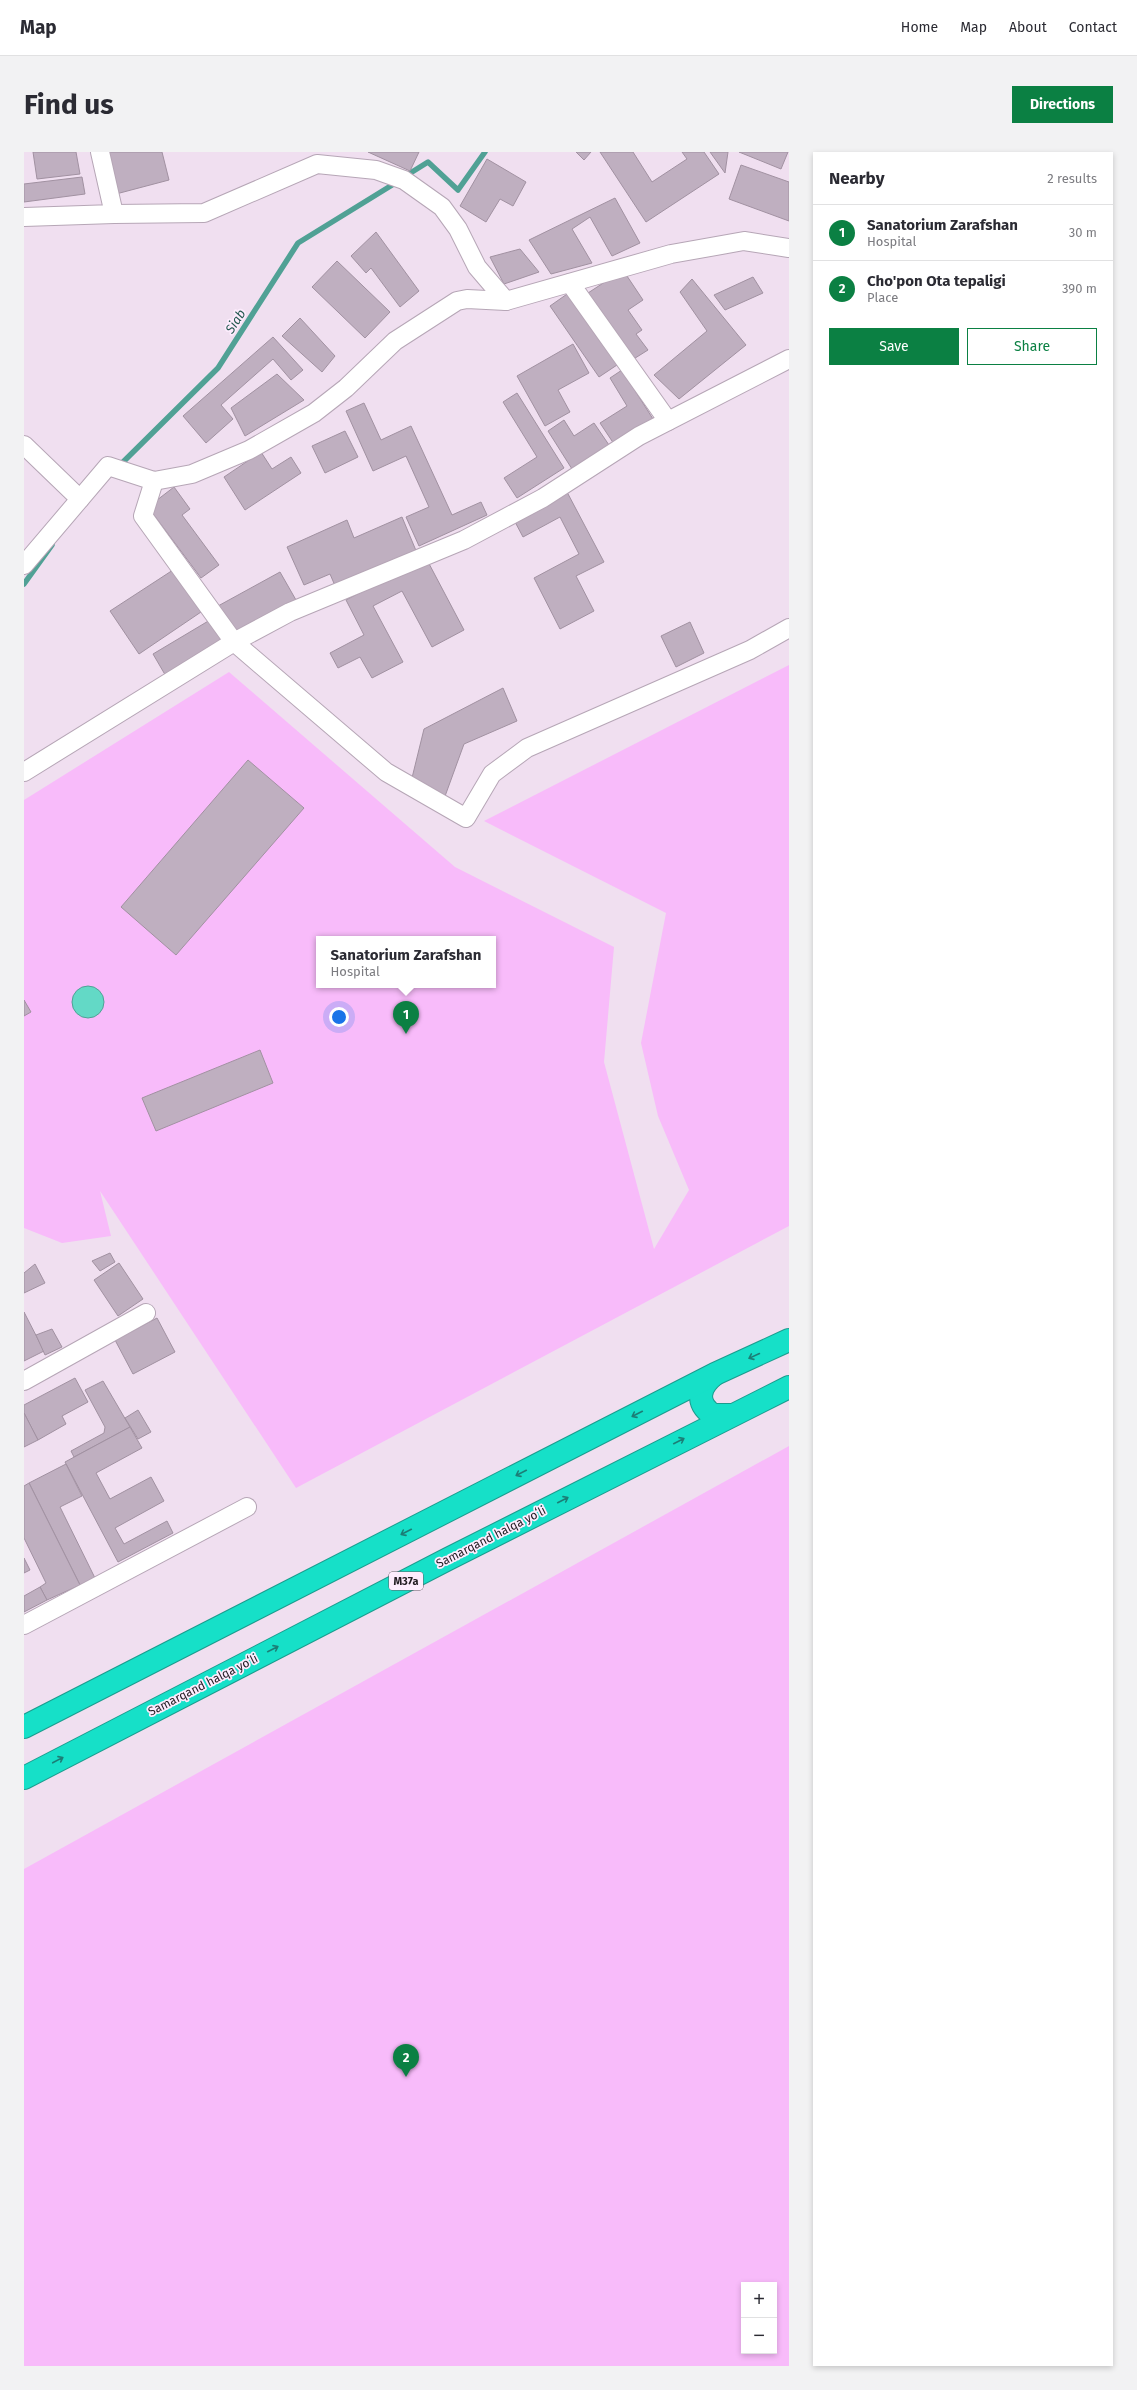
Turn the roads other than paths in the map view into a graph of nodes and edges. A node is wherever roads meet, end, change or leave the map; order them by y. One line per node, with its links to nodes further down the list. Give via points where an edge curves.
1 (100, 152): 2 (street)
2 (114, 214): 3 (street); 6 (street, via 204,213 317,164 376,170 396,177 442,207 458,230 477,267)
3 (24, 217)
4 (789, 248): 5 (street, via 744,241 671,254)
5 (570, 283): 6 (street); 8 (street)
6 (506, 301): 10 (street, via 457,301 395,341 346,388 314,414 235,456 192,474)
7 (789, 359): 8 (street)
8 (668, 421): 14 (street, via 639,436 543,498 464,540 290,612)
9 (24, 445): 11 (street)
10 (154, 481): 11 (street, via 108,466); 14 (street, via 143,516)
11 (80, 499): 12 (street)
12 (24, 565)
13 (789, 628): 14 (street, via 750,650 527,748 492,774 466,818 386,772)
14 (234, 642): 15 (street)
15 (24, 772)
16 (146, 1313): 19 (street)
17 (789, 1340): 18 (highway, one-way to 18)
18 (715, 1374): 21 (highway, via 702,1388 702,1404 713,1415); 24 (highway, one-way to 24)
19 (24, 1381)
20 (789, 1387): 21 (highway, Samarqand halqa yoʻli / M37a)
21 (730, 1415): 25 (highway, Samarqand halqa yoʻli / M37a, one-way to 21)
22 (247, 1507): 23 (street)
23 (24, 1625)
24 (24, 1727)
25 (24, 1778)

